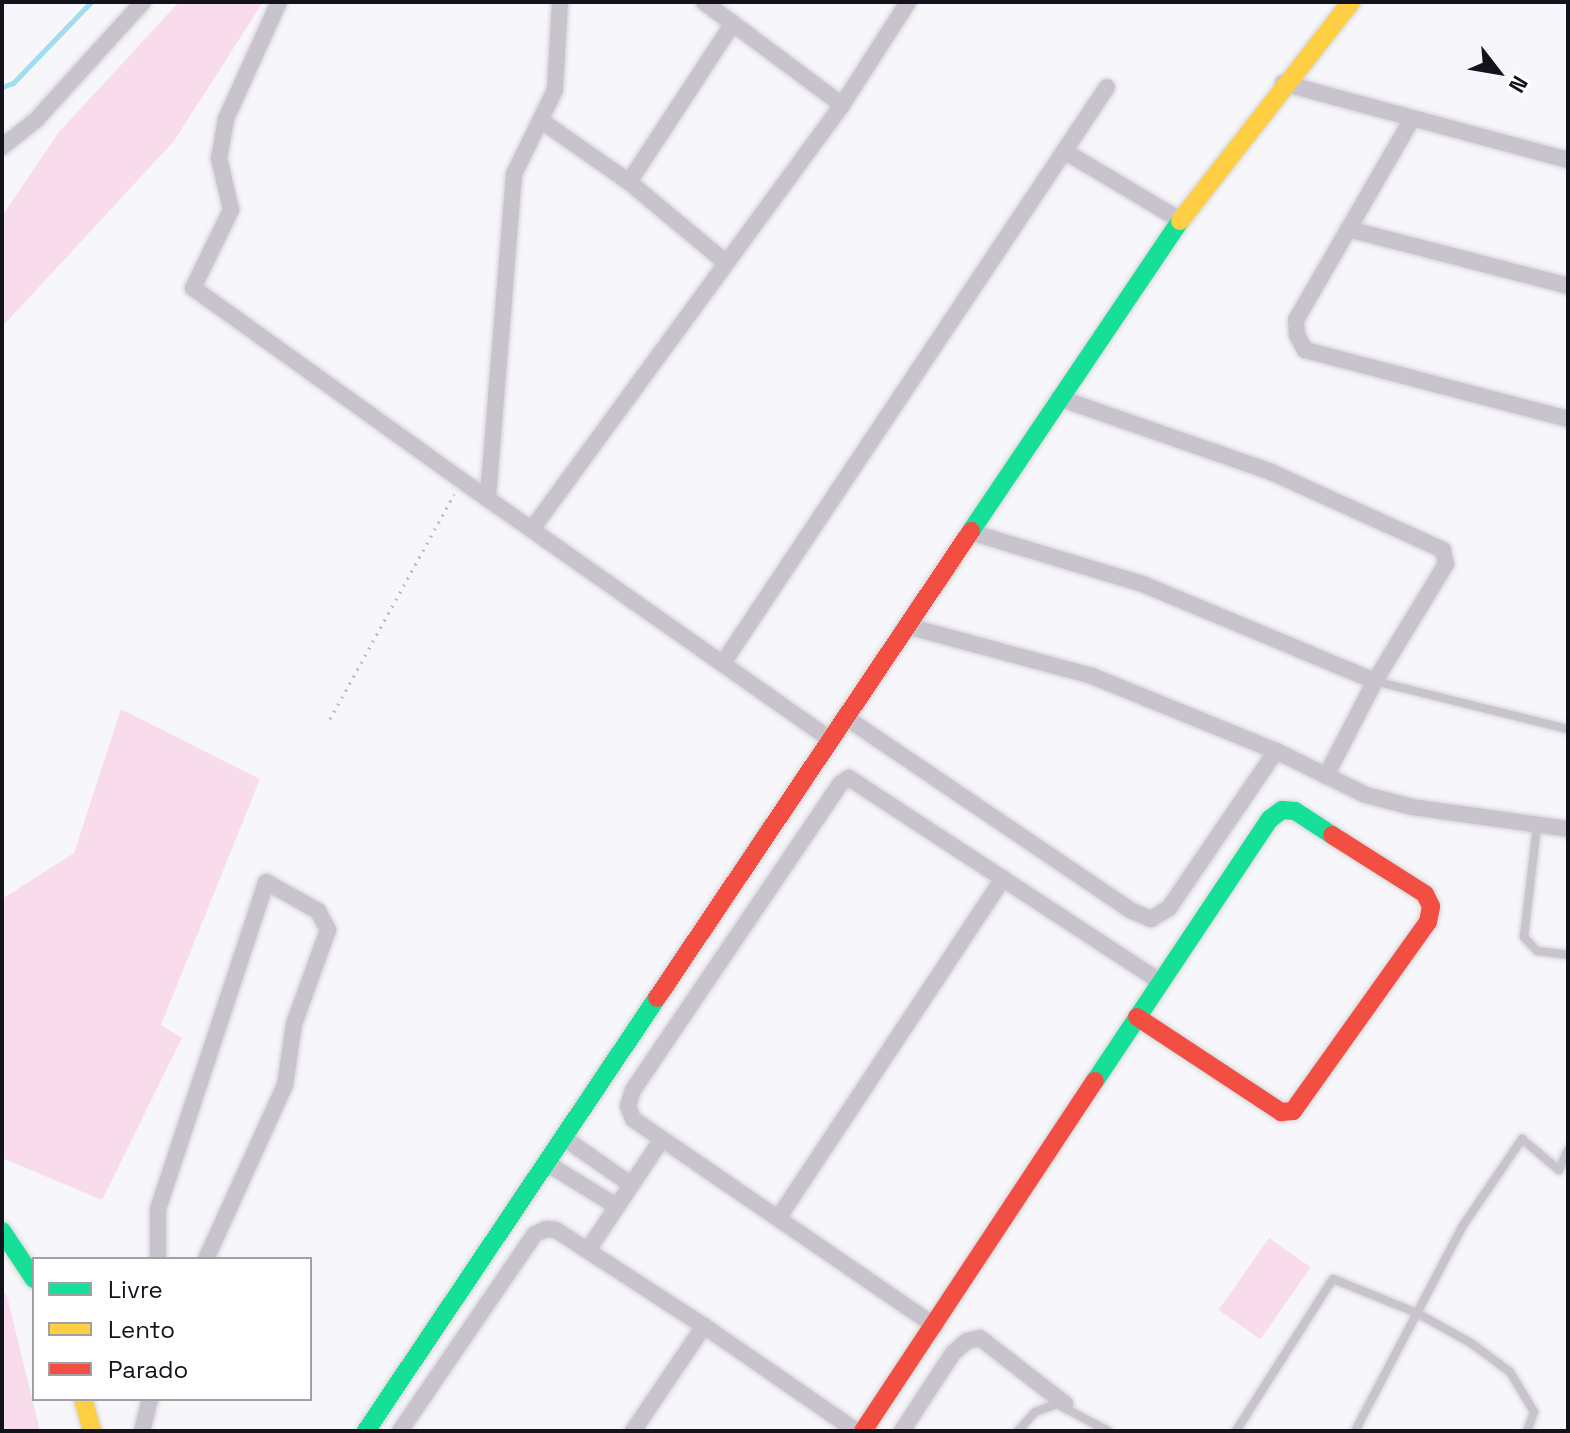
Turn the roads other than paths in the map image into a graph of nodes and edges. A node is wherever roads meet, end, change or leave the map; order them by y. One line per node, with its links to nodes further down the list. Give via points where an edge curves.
1 (143, 2): 14 (street, via 36,120)
2 (279, 2): 24 (street, via 226,119 219,158 231,210 193,288)
3 (574, 2): 7 (street)
4 (704, 2): 8 (street)
5 (908, 2): 11 (street)
6 (1351, 2): 9 (street)
7 (561, 10): 13 (street, via 559,72)
8 (733, 23): 11 (street); 17 (street)
9 (1283, 83): 12 (street); 18 (street)
10 (1107, 87): 15 (street)
11 (842, 105): 20 (street)
12 (1412, 119): 16 (street); 19 (street)
13 (543, 122): 17 (street); 24 (street, via 514,174)
14 (2, 147)
15 (1064, 151): 18 (street); 28 (street)
16 (1568, 160)
17 (629, 182): 20 (street)
18 (1180, 220): 22 (street)
19 (1348, 229): 21 (street); 23 (street, via 1296,320 1305,350)
20 (725, 262): 25 (street)
21 (1568, 286)
22 (1059, 398): 26 (street); 29 (street, via 1271,472 1443,550 1446,564)
23 (1568, 419)
24 (488, 499): 25 (street)
25 (532, 529): 28 (street)
26 (970, 532): 27 (street); 29 (street, via 1145,585)
27 (907, 626): 30 (street); 33 (street, via 1092,676)
28 (723, 663): 32 (street)
29 (1375, 681): 31 (lane); 34 (street)
30 (845, 717): 32 (street); 33 (street, via 1151,919 1169,908)
31 (1568, 729)
32 (828, 738): 41 (street)
33 (1276, 751): 34 (street)
34 (1326, 776): 35 (street, via 1412,807)
35 (1537, 826): 36 (street); 38 (lane, via 1524,937 1537,951)
36 (1568, 829)
37 (1003, 878): 39 (street); 42 (street, via 861,781 849,778 840,784 633,1090 628,1106 633,1119); 49 (street)
38 (1568, 955)
39 (1161, 982): 40 (street); 40 (street, via 1270,819 1282,810 1295,811 1425,894 1431,906 1428,922 1293,1111 1281,1112)
40 (1137, 1017): 57 (street)
41 (564, 1138): 44 (street); 47 (street)
42 (662, 1139): 47 (street); 49 (street)
43 (1568, 1150): 45 (lane)
44 (548, 1164): 48 (street); 63 (street)
45 (1559, 1170): 46 (lane); 55 (lane, via 1522,1139 1462,1227)
46 (1568, 1176)
47 (630, 1184): 48 (street)
48 (616, 1206): 51 (street)
49 (779, 1217): 57 (street)
50 (2, 1231): 54 (street)
51 (588, 1250): 56 (street); 64 (street, via 556,1230 535,1234)
52 (158, 1257): 53 (street, via 158,1209 266,882 318,911 328,930 294,1024 285,1085)
53 (207, 1257)
54 (32, 1276)
55 (1417, 1313): 71 (lane, via 1333,1279); 72 (lane); 73 (lane, via 1510,1372 1534,1412)
56 (704, 1326): 65 (street); 66 (street)
57 (935, 1326): 67 (street)
58 (84, 1401): 61 (street)
59 (150, 1401): 62 (street)
60 (1065, 1404): 68 (street, via 980,1338 953,1353); 69 (lane, via 1042,1407); 70 (lane)
61 (92, 1431)
62 (142, 1431)
63 (366, 1431)
64 (400, 1431)
65 (633, 1431)
66 (856, 1431)
67 (863, 1431)
68 (902, 1431)
69 (1018, 1431)
70 (1108, 1431)
71 (1236, 1431)
72 (1355, 1431)
73 (1527, 1431)

